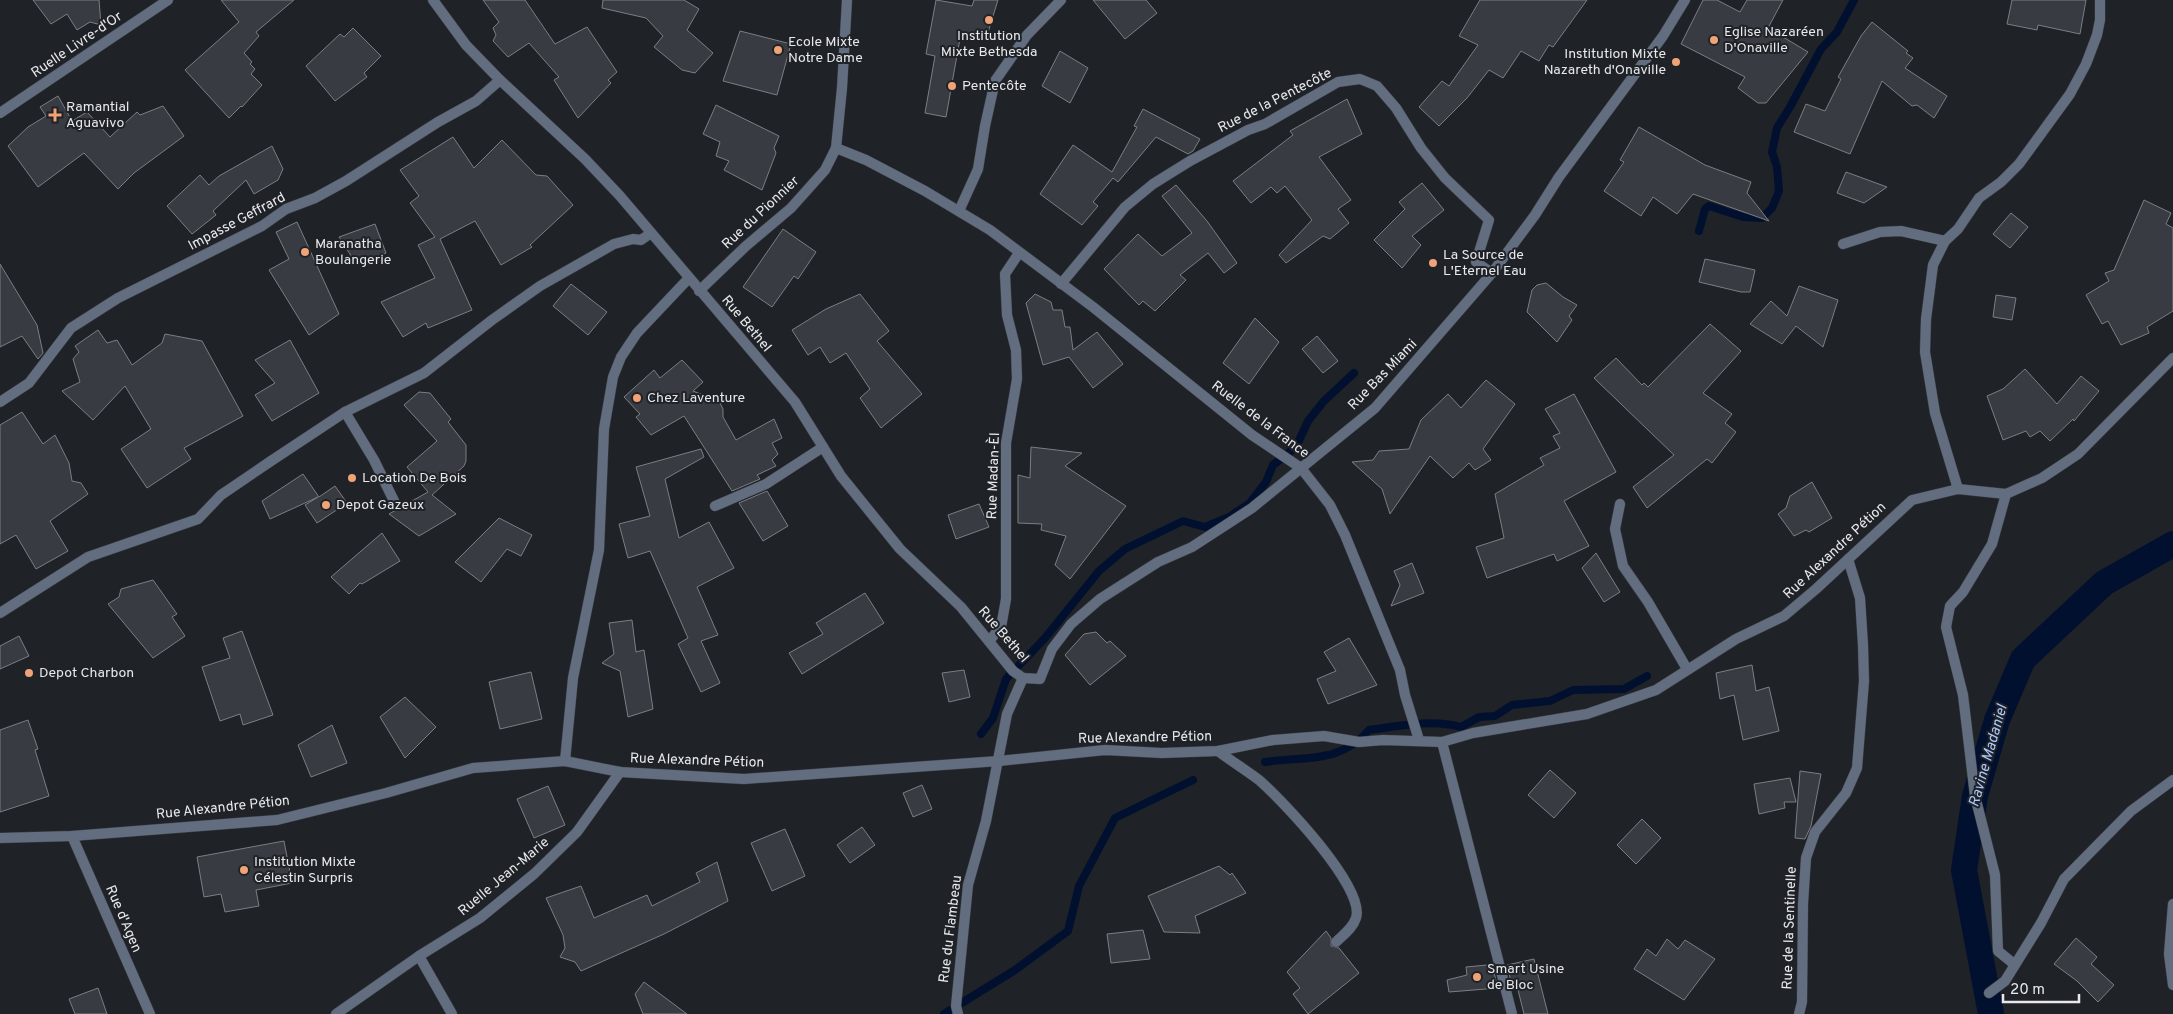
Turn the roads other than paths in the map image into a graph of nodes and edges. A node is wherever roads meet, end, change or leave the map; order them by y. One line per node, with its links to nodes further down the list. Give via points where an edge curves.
1 (168, 0): 8 (street, Ruelle Livre-d'Or)
2 (433, 0): 7 (street, Rue Bethel, via 466,45)
3 (847, 0): 9 (street, Rue du Pionnier)
4 (1061, 0): 10 (street, via 1027,35 995,81 978,169)
5 (1685, 0): 15 (street, Rue Bas Miami, via 1663,36)
6 (2100, 0): 12 (street, via 2097,35 2070,94 2019,164 1979,198 1958,228)
7 (500, 80): 11 (street, Rue Bethel, via 586,159); 20 (street, Impasse Geffrard, via 476,101 346,182 286,209 262,226 118,298 71,328 29,383)
8 (0, 113)
9 (836, 148): 10 (street, Ruelle de la France, via 866,160); 18 (street, Rue du Pionnier, via 825,170 791,208)
10 (959, 211): 14 (street, Ruelle de la France)
11 (651, 233): 16 (street, Rue Bethel); 21 (street, via 640,240 614,244 540,286 424,373)
12 (1944, 241): 13 (street, via 1901,231 1880,232); 24 (street, via 1933,265 1925,352 1935,413)
13 (1843, 244)
14 (1019, 253): 17 (street, Ruelle de la France); 31 (street, Rue Madan-Èl, via 1005,274 1007,315 1016,350 1017,379 1006,443 1006,599 1001,627)
15 (1492, 273): 17 (street, Rue de la Pentecôte, via 1476,262 1489,220 1445,178 1396,108 1376,86 1360,79 1338,82 1153,184 1126,207); 23 (street, Rue Bas Miami, via 1375,408)
16 (689, 278): 18 (street, Rue Bethel); 38 (street, via 637,333 621,357 614,377 604,429 599,550 573,678)
17 (1061, 284): 23 (street, Ruelle de la France, via 1252,435)
18 (699, 291): 22 (street, Rue Bethel, via 795,402)
19 (2173, 358): 25 (street, Rue Alexandre Pétion, via 2078,454 2042,478)
20 (0, 402)
21 (346, 412): 26 (street); 30 (street, via 221,495 198,519 88,557)
22 (823, 447): 28 (street, via 766,484); 31 (street, Rue Bethel, via 841,476 900,549 961,607)
23 (1301, 468): 33 (street, Rue Bas Miami, via 1222,528 1100,598 1071,624 1052,649 1040,678); 34 (street, Ruelle de la France, via 1330,505 1345,535 1400,670)
24 (1958, 489): 25 (street, Rue Alexandre Pétion); 29 (street, Rue Alexandre Pétion, via 1912,500)
25 (2006, 494): 46 (street, via 1992,544 1963,592 1950,606 1946,628 1963,695 1975,796 1996,875 1998,951)
26 (395, 503)
27 (1620, 504): 32 (street, via 1614,529 1623,566)
28 (715, 506)
29 (1848, 559): 32 (street, Rue Alexandre Pétion, via 1784,616 1736,639); 54 (street, Rue de la Sentinelle, via 1860,598 1863,645 1864,681 1857,768 1846,793 1815,832 1806,858)
30 (0, 613)
31 (989, 641): 33 (street, Rue Bethel, via 1013,671)
32 (1687, 669): 35 (street, Rue Alexandre Pétion, via 1656,690 1587,714 1473,733)
33 (1023, 678): 37 (street, Rue du Flambeau, via 1007,714)
34 (1419, 740): 35 (street, Rue Alexandre Pétion); 36 (street, Rue Alexandre Pétion, via 1359,742 1324,736 1273,740)
35 (1442, 742): 53 (street)
36 (1218, 751): 37 (street, Rue Alexandre Pétion, via 1106,750); 44 (street, via 1259,781 1295,816 1337,867 1357,904 1356,919)
37 (999, 761): 39 (street, Rue Alexandre Pétion, via 744,779); 52 (street, Rue du Flambeau, via 968,885 956,1006)
38 (565, 762): 39 (street, Rue Alexandre Pétion); 41 (street, Rue Alexandre Pétion, via 473,768 277,820)
39 (620, 772): 45 (street, Ruelle Jean-Marie, via 577,832 534,874 480,918)
40 (2173, 780): 46 (street, via 2131,811 2064,879)
41 (72, 836): 42 (street, Rue Alexandre Pétion); 49 (street, Rue d'Agen)
42 (0, 838)
43 (2173, 904): 47 (street, via 2169,954)
44 (1336, 942)
45 (419, 956): 50 (street, Ruelle Jean-Marie); 51 (street)
46 (2014, 964): 48 (street, via 2005,981)
47 (2173, 985)
48 (1989, 993)
49 (150, 1014)
50 (336, 1014)
51 (452, 1014)
52 (958, 1014)
53 (1512, 1014)
54 (1799, 1014)

